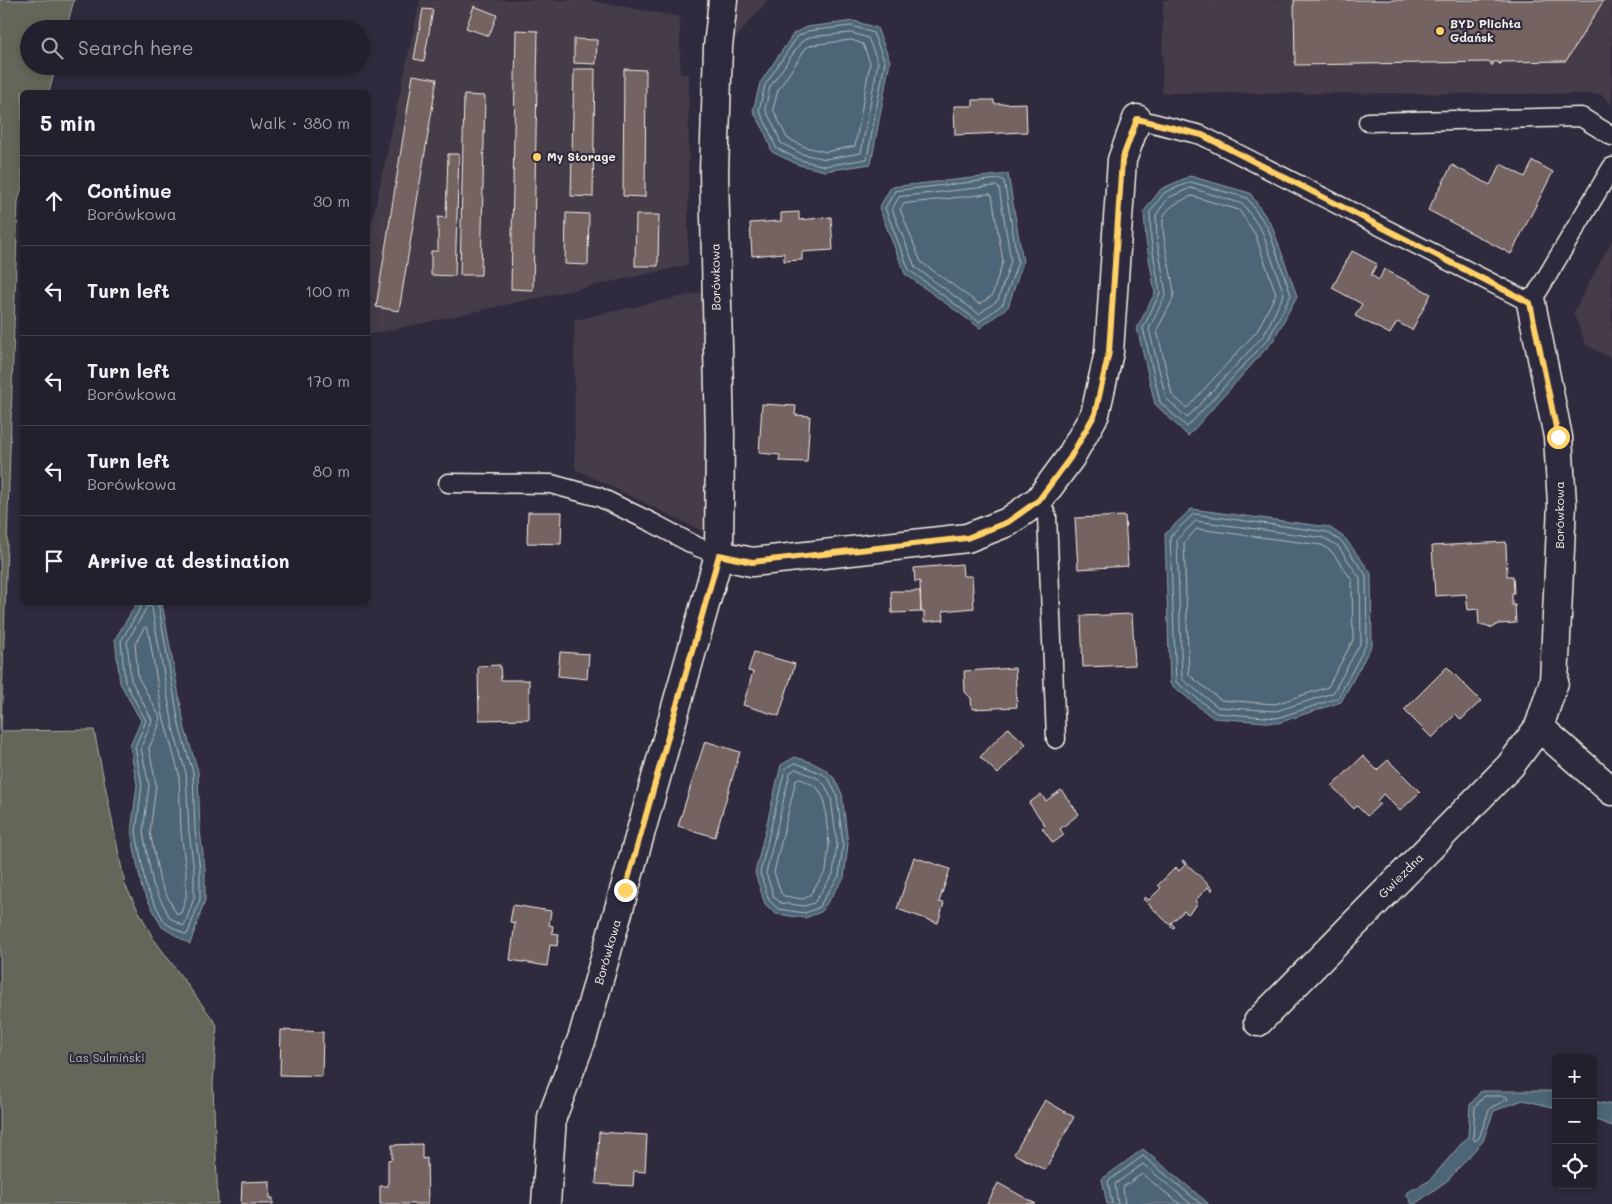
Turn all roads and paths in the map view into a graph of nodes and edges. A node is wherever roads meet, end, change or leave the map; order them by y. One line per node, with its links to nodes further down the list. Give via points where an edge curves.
1 (723, 0): 9 (street, Borówkowa, via 718,47 714,172 720,436)
2 (1137, 119): 6 (lane, via 1202,135); 8 (street, via 1122,160 1109,352 1095,414 1070,458)
3 (1368, 122): 4 (lane, via 1581,117)
4 (1612, 136)
5 (1612, 167): 6 (lane)
6 (1530, 303): 10 (street, Borówkowa, via 1558,437 1562,504 1554,682)
7 (448, 482): 9 (lane, via 551,484 599,496)
8 (1039, 500): 9 (street, via 1008,522 967,538 752,562); 11 (lane, via 1047,516)
9 (719, 555): 14 (street, Borówkowa, via 583,1036 552,1117)
10 (1539, 727): 12 (street); 13 (street, Gwiezdna, via 1510,766)
11 (1056, 739)
12 (1612, 791)
13 (1258, 1022)
14 (546, 1204)

